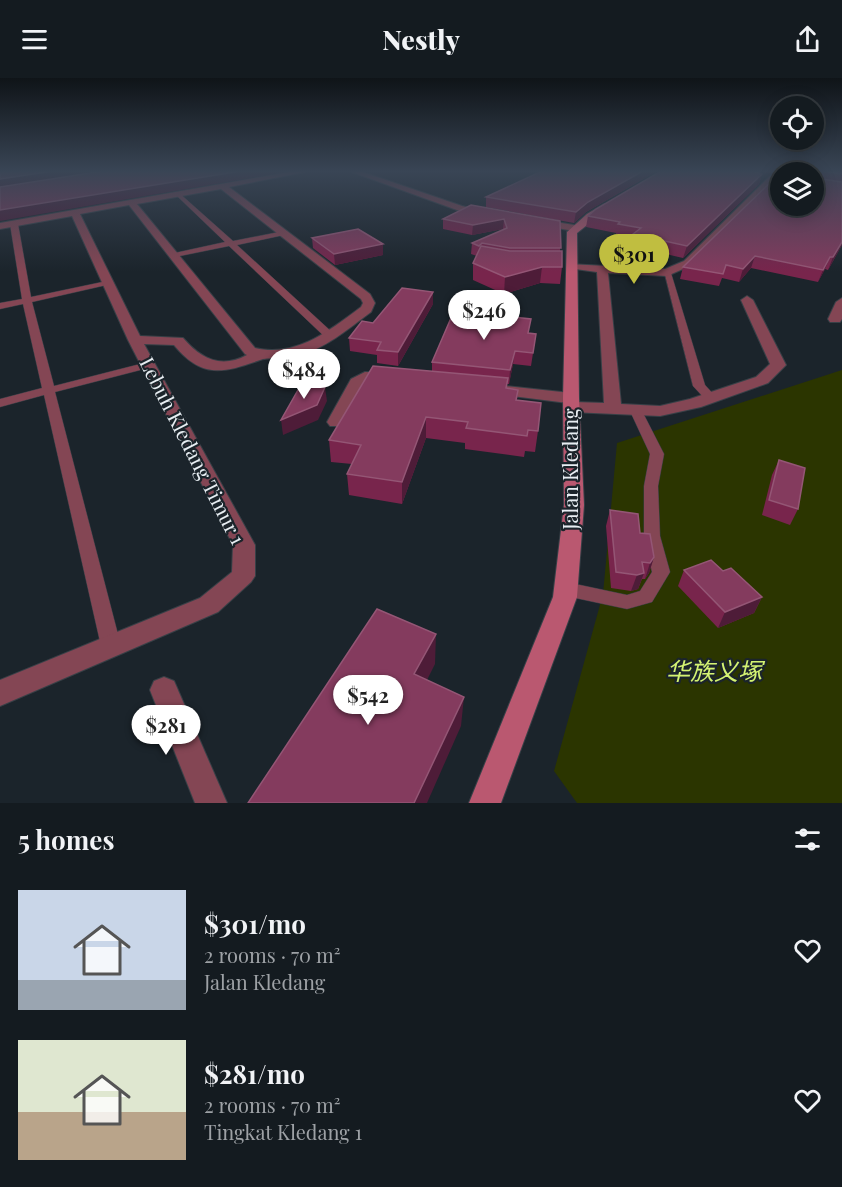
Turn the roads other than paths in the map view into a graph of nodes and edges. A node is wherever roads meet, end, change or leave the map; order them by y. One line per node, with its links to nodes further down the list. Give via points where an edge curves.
1 (117, 205): 10 (street)
2 (133, 205): 17 (street)
3 (190, 205): 16 (lane)
4 (246, 205): 15 (street)
5 (454, 205): 9 (street)
6 (478, 205): 9 (street)
7 (609, 205): 14 (main road)
8 (743, 205): 20 (street, via 688,262)
9 (467, 209): 11 (street)
10 (75, 213): 13 (street); 21 (street, Lebuh Kledang Timur 1)
11 (500, 216)
12 (531, 221): 14 (street)
13 (7, 225): 22 (lane)
14 (574, 228): 18 (main road, Jalan Kledang)
15 (281, 233): 16 (lane); 27 (street, via 369,303)
16 (233, 243): 17 (lane); 27 (lane)
17 (173, 256): 29 (street, via 244,345)
18 (570, 264): 19 (street); 36 (main road, Jalan Kledang)
19 (602, 268): 20 (street); 37 (street)
20 (667, 273): 34 (lane, via 699,386)
21 (107, 284): 22 (lane); 28 (street, Lebuh Kledang Timur 1)
22 (27, 300): 25 (lane); 33 (lane)
23 (747, 300): 34 (street, via 778,365 762,380)
24 (842, 302): 26 (street)
25 (0, 306)
26 (836, 319)
27 (330, 336): 29 (street, via 307,349)
28 (135, 340): 29 (street, via 178,341 199,361 216,366 234,365); 30 (street, Lebuh Kledang Timur 1)
29 (258, 354)
30 (148, 365): 33 (lane); 41 (street, Lebuh Kledang Timur 1, via 244,545 243,576 209,605)
31 (406, 380): 39 (street, via 365,377 357,382)
32 (482, 388): 36 (street)
33 (49, 390): 35 (lane); 41 (lane)
34 (710, 397): 38 (street, via 660,411)
35 (0, 403)
36 (571, 403): 37 (street); 40 (main road, Jalan Kledang, via 574,505)
37 (613, 410): 38 (street)
38 (636, 411): 40 (lane, via 657,454 651,486 652,536 661,572 646,597 627,602)
39 (336, 422)
40 (566, 589): 45 (main road, Jalan Kledang)
41 (111, 646): 43 (street, Lebuh Kledang Timur 1)
42 (164, 690): 44 (street)
43 (0, 693)
44 (212, 803)
45 (485, 803)

